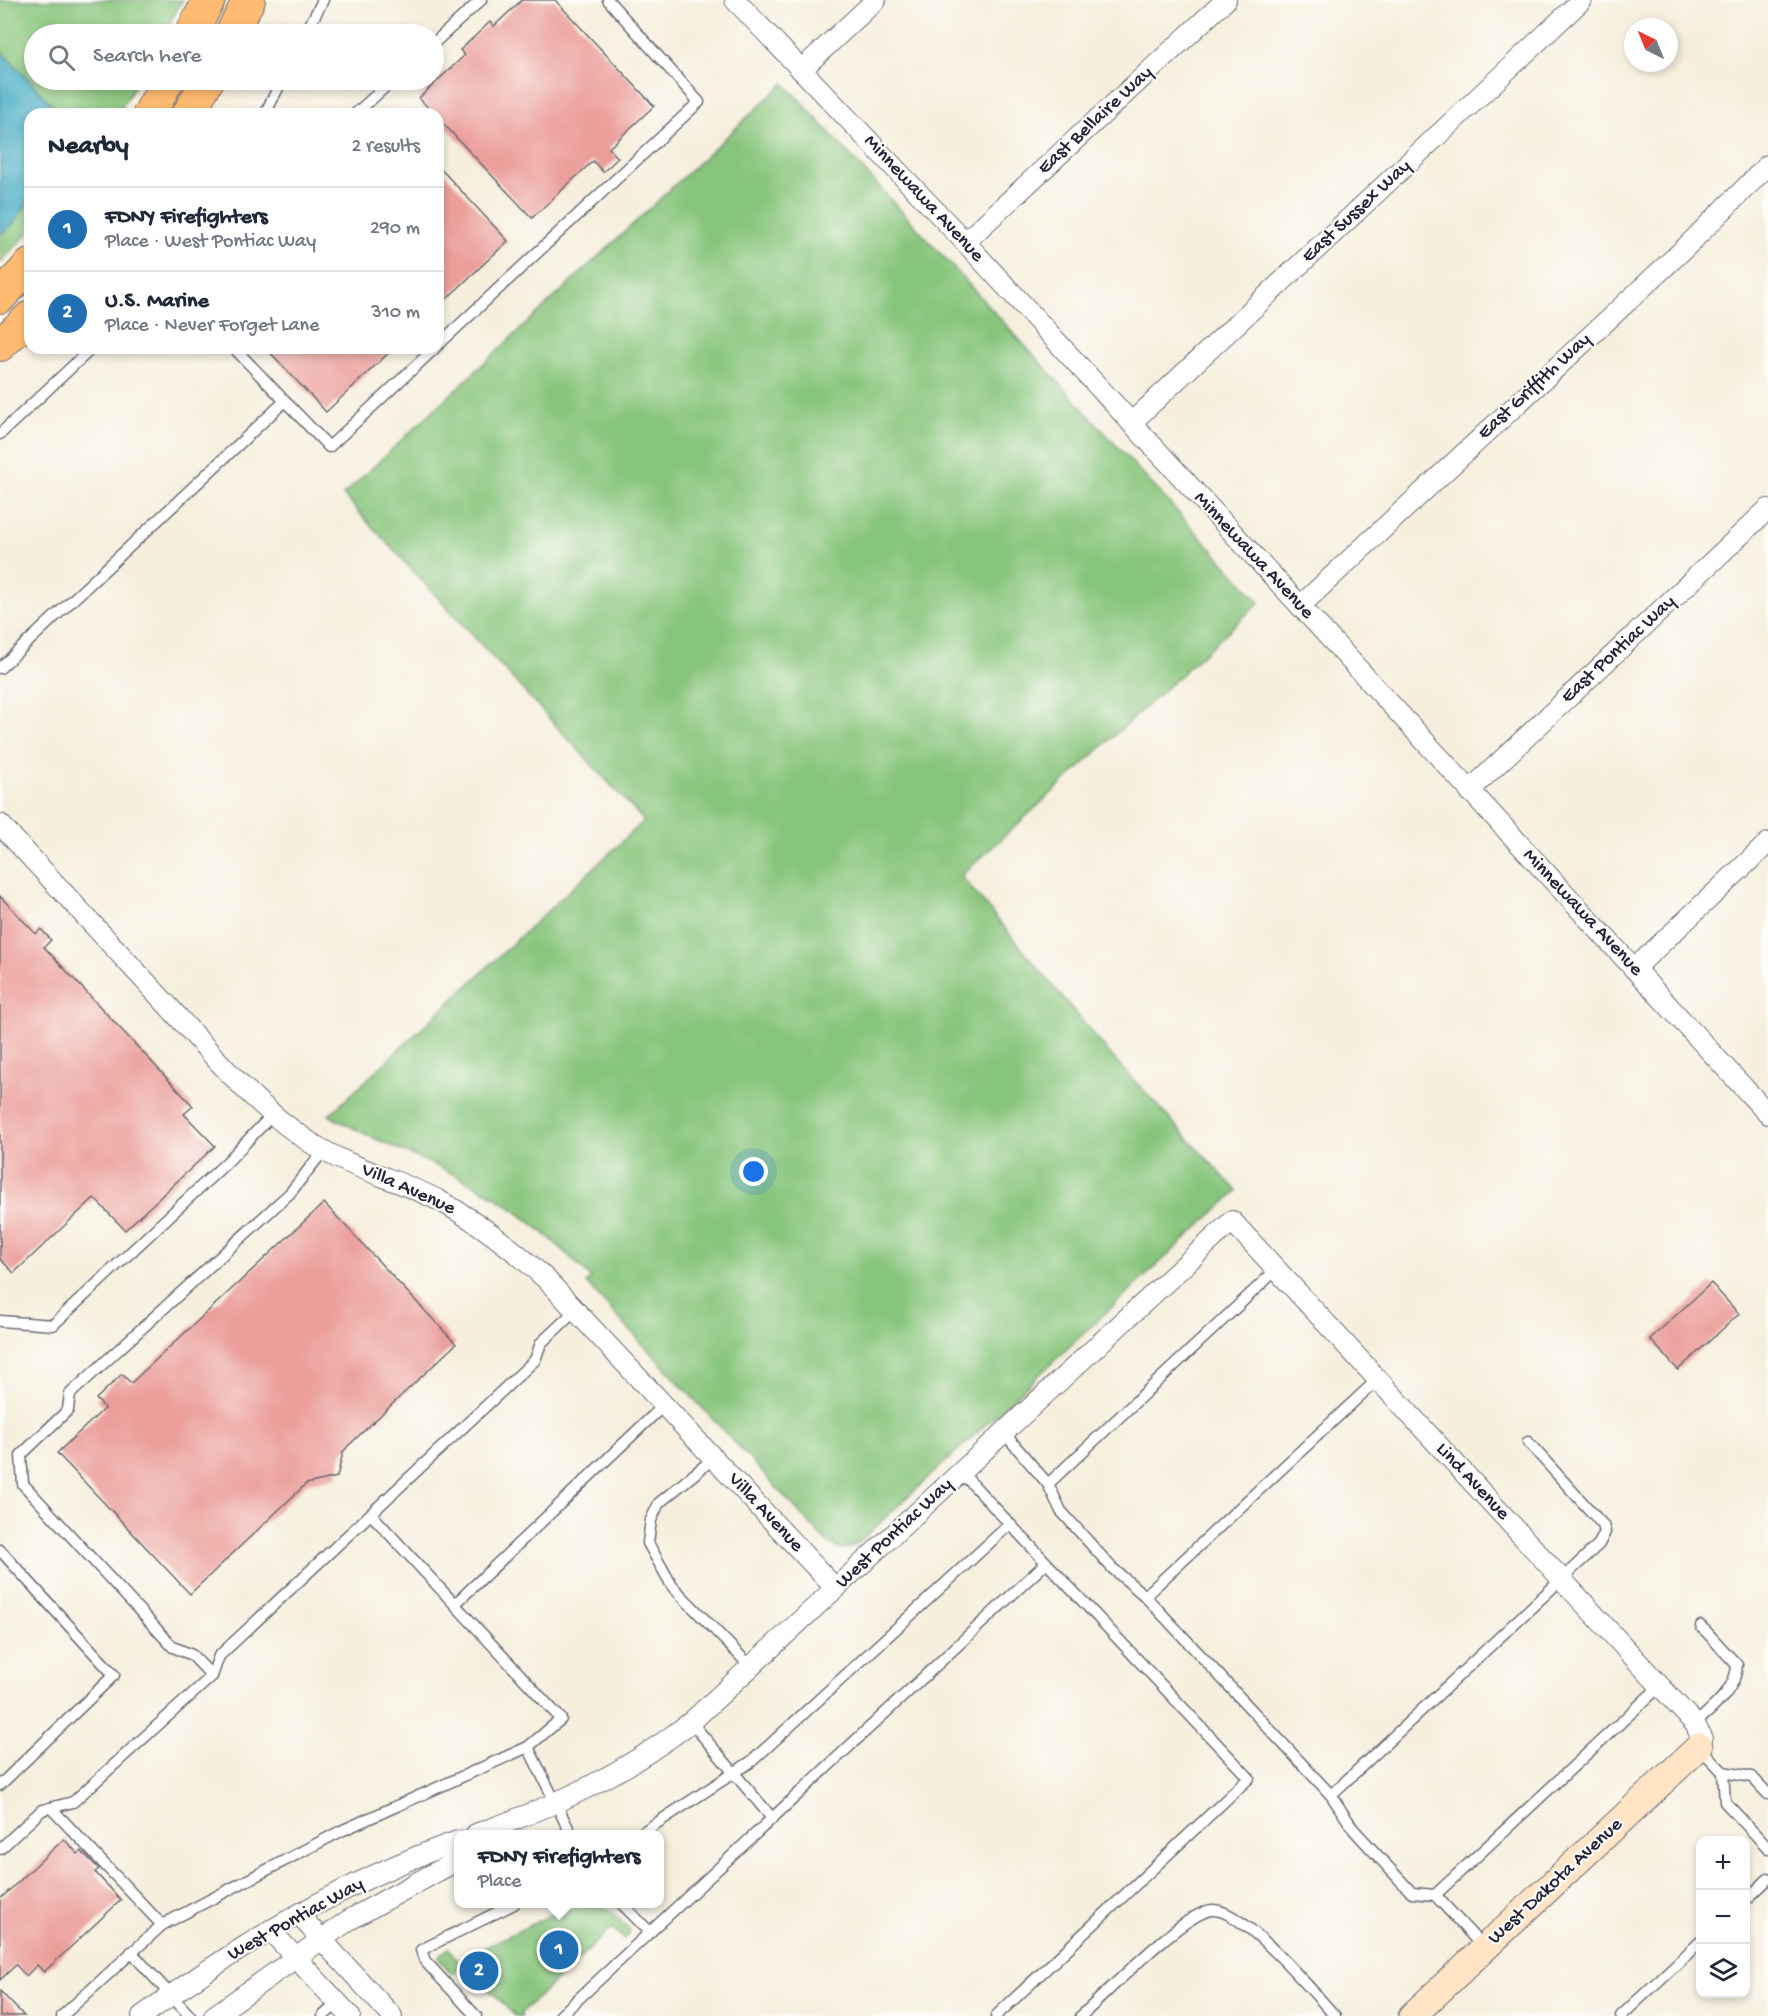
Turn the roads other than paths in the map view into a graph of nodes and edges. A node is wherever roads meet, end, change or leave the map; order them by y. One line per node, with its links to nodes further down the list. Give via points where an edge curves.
1 (209, 0): 10 (main road)
2 (249, 0): 11 (main road)
3 (323, 0): 12 (lane)
4 (481, 0): 13 (lane)
5 (608, 0): 28 (lane, via 699,102)
6 (735, 0): 14 (street, Minnewawa Avenue)
7 (876, 0): 14 (street)
8 (1226, 0): 24 (street, East Bellaire Way)
9 (1582, 0): 34 (street, East Sussex Way)
10 (196, 24)
11 (236, 24)
12 (310, 24)
13 (444, 34)
14 (801, 70): 24 (street, Minnewawa Avenue)
15 (162, 90): 19 (main road)
16 (202, 90): 20 (main road)
17 (277, 90): 21 (lane)
18 (382, 90): 22 (lane)
19 (152, 108)
20 (192, 108)
21 (268, 108)
22 (362, 108)
23 (1768, 165): 37 (street, East Griffith Way, via 1685,248)
24 (965, 242): 34 (street, Minnewawa Avenue)
25 (24, 271): 26 (main road)
26 (0, 297)
27 (24, 323): 29 (main road)
28 (444, 340)
29 (0, 345)
30 (86, 354): 35 (lane)
31 (240, 354): 33 (lane)
32 (429, 354): 33 (lane, via 329,447)
33 (285, 401): 38 (lane)
34 (1131, 423): 37 (street, Minnewawa Avenue)
35 (0, 434)
36 (1768, 509): 39 (street, East Pontiac Way)
37 (1300, 606): 39 (street, Minnewawa Avenue)
38 (0, 668)
39 (1470, 791): 42 (street, Minnewawa Avenue)
40 (0, 824): 43 (street, Villa Avenue, via 230,1074)
41 (1768, 843): 42 (street)
42 (1634, 969): 44 (street, Minnewawa Avenue)
43 (273, 1114): 45 (street, Villa Avenue); 49 (lane, via 52,1325)
44 (1768, 1114)
45 (324, 1150): 48 (street, Villa Avenue, via 355,1167 438,1200 473,1220 506,1244); 67 (lane, via 290,1192 70,1395 68,1410 21,1455 23,1484 173,1647 192,1654)
46 (1232, 1221): 47 (street, Lind Avenue); 52 (street, West Pontiac Way)
47 (1276, 1270): 50 (street, Lind Avenue); 56 (lane)
48 (575, 1311): 51 (street, Villa Avenue); 57 (lane, via 541,1343 535,1360)
49 (0, 1321)
50 (1378, 1379): 61 (street, Lind Avenue); 63 (lane)
51 (664, 1405): 54 (street, Villa Avenue); 64 (lane)
52 (1004, 1433): 55 (street, West Pontiac Way); 56 (lane)
53 (1528, 1442): 61 (lane, via 1603,1525 1605,1532 1599,1544)
54 (714, 1458): 62 (street, Villa Avenue); 66 (lane, via 659,1503 651,1520 648,1543 672,1586)
55 (961, 1472): 58 (lane); 62 (street, West Pontiac Way)
56 (1048, 1484): 63 (lane, via 1061,1511 1112,1568)
57 (371, 1514): 64 (lane); 67 (lane, via 219,1656)
58 (1010, 1524): 60 (lane); 73 (lane)
59 (0, 1551): 74 (lane, via 114,1676)
60 (1046, 1563): 80 (lane); 113 (lane, via 1249,1778)
61 (1562, 1580): 68 (street, Lind Avenue); 76 (lane)
62 (836, 1589): 66 (street, West Pontiac Way)
63 (1145, 1596): 76 (lane)
64 (455, 1604): 71 (lane, via 561,1719)
65 (1701, 1626): 70 (lane, via 1737,1665 1736,1677)
66 (751, 1667): 69 (street, West Pontiac Way)
67 (212, 1676): 78 (lane, via 73,1802)
68 (1660, 1686): 70 (street, Lind Avenue); 90 (lane)
69 (691, 1722): 73 (lane); 77 (street, West Pontiac Way, via 627,1768)
70 (1697, 1736): 72 (lane); 100 (street, West Dakota Avenue)
71 (528, 1747): 77 (lane); 95 (lane, via 341,1831)
72 (1723, 1772): 75 (lane, via 1752,1777); 86 (lane, via 1725,1802)
73 (735, 1774): 80 (lane); 84 (lane)
74 (0, 1785)
75 (1768, 1794)
76 (1331, 1795): 90 (lane, via 1354,1830 1412,1893)
77 (557, 1805): 79 (street, West Pontiac Way); 83 (lane)
78 (51, 1808): 87 (lane, via 42,1810); 95 (lane)
79 (535, 1814): 81 (street, West Pontiac Way); 82 (street, West Pontiac Way)
80 (772, 1818): 97 (lane)
81 (488, 1830)
82 (507, 1830)
83 (569, 1830)
84 (645, 1830)
85 (454, 1843): 94 (street, West Pontiac Way, via 415,1856)
86 (1768, 1848)
87 (0, 1849)
88 (454, 1863): 98 (street, West Pontiac Way)
89 (1768, 1879): 91 (lane)
90 (1435, 1895): 100 (lane)
91 (1750, 1896)
92 (506, 1908): 111 (lane, via 421,1950 425,1962)
93 (626, 1908): 97 (lane)
94 (299, 1915): 96 (street, West Pontiac Way); 98 (street)
95 (162, 1925): 101 (lane)
96 (270, 1930): 102 (street); 103 (street, West Pontiac Way)
97 (650, 1932): 112 (lane)
98 (321, 1939): 102 (street, West Pontiac Way); 110 (street)
99 (1699, 1944): 116 (lane)
100 (1484, 1948): 115 (street, West Dakota Avenue)
101 (131, 1952): 103 (lane); 106 (lane)
102 (295, 1957): 104 (street); 109 (street, West Pontiac Way)
103 (171, 1995): 107 (street, West Pontiac Way); 108 (lane)
104 (337, 2012)
105 (1329, 2014): 114 (lane, via 1240,1919 1213,1910 1189,1918)
106 (62, 2016)
107 (142, 2016)
108 (190, 2016)
109 (214, 2016)
110 (393, 2016)
111 (476, 2016)
112 (560, 2016)
113 (996, 2016)
114 (1081, 2016)
115 (1412, 2016)
116 (1621, 2016)

